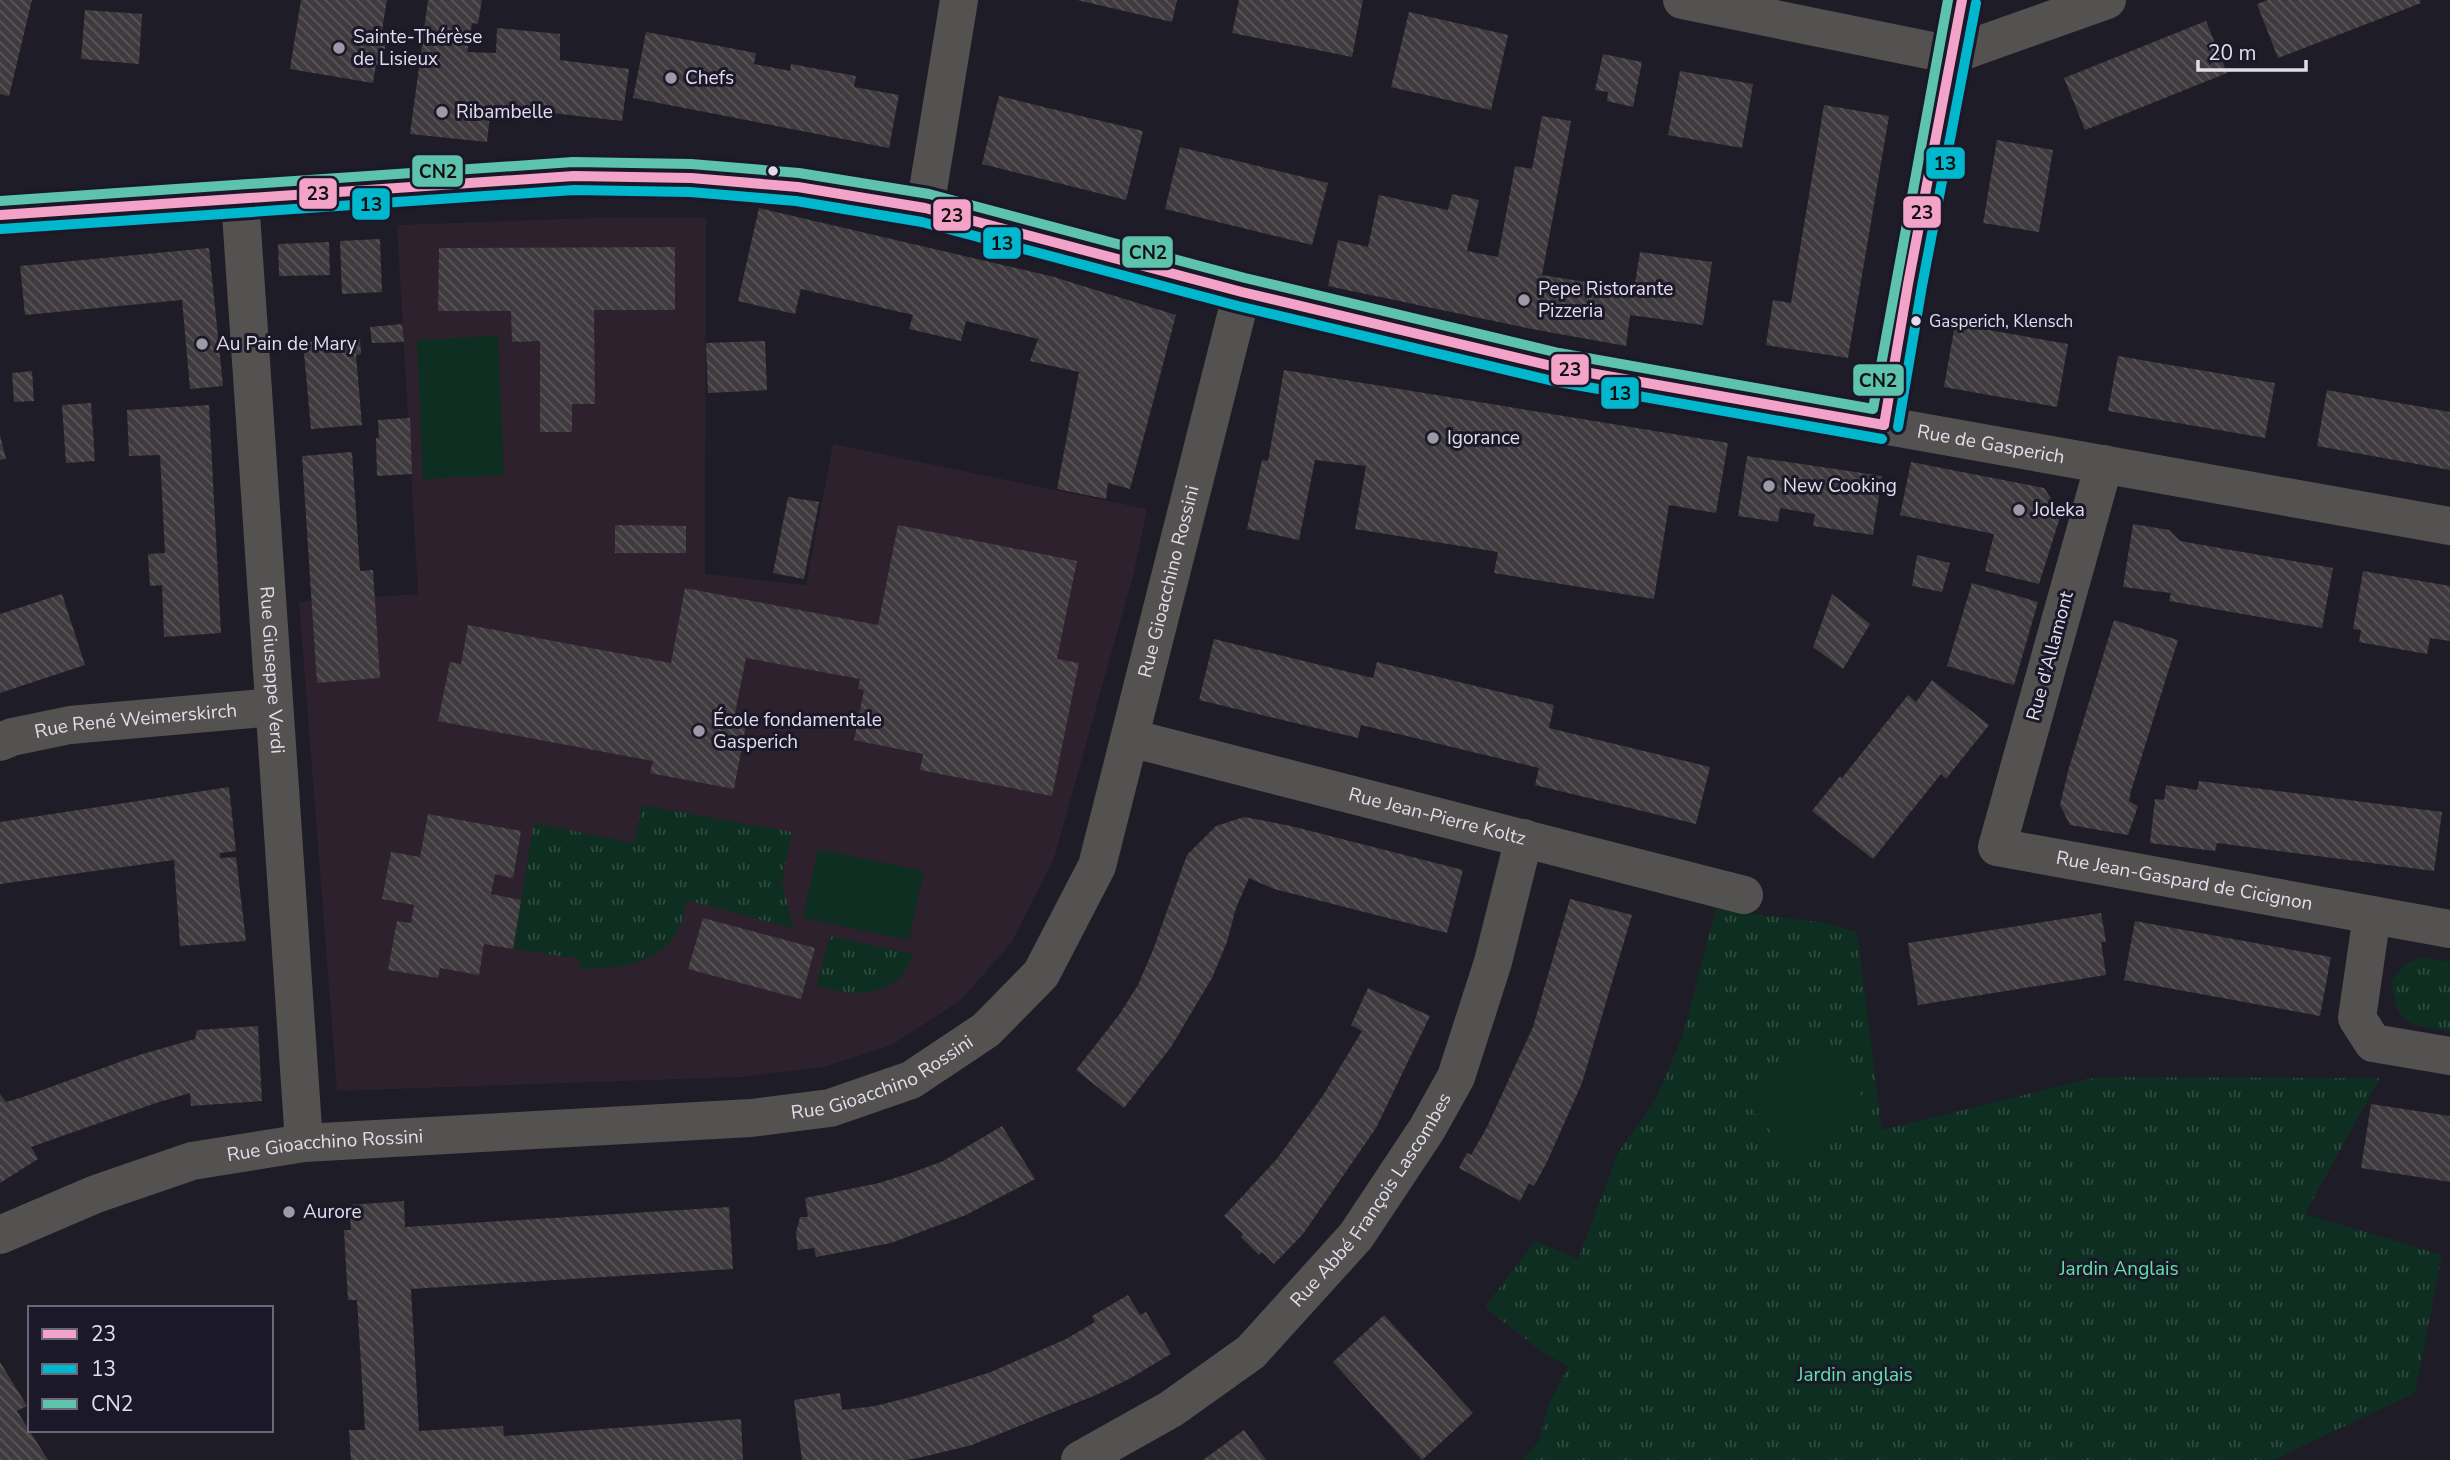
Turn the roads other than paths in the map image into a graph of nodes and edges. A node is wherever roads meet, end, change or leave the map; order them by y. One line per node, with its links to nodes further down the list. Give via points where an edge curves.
1 (960, 0): 7 (street)
2 (1682, 0): 5 (street)
3 (1962, 0): 5 (street)
4 (2107, 0): 5 (street)
5 (1952, 55): 10 (street)
6 (240, 199): 7 (street, Rue de Gasperich, via 574,176 654,177 798,187); 8 (street, Rue de Gasperich); 13 (street, Rue Giuseppe Verdi)
7 (925, 208): 9 (street, Rue de Gasperich)
8 (0, 215)
9 (1242, 292): 10 (street, Rue de Gasperich, via 1556,367); 14 (street, Rue Gioacchino Rossini)
10 (1884, 425): 11 (street, Rue de Gasperich)
11 (2104, 464): 12 (street, Rue de Gasperich); 17 (street, Rue d'Allamont)
12 (2450, 526)
13 (274, 707): 15 (street, Rue René Weimerskirch, via 70,725); 22 (street, Rue Giuseppe Verdi)
14 (1130, 738): 16 (street, Rue Jean-Pierre Koltz); 22 (street, Rue Gioacchino Rossini, via 1097,866 1041,974 986,1030 911,1080 830,1108 751,1118)
15 (0, 742)
16 (1524, 838): 18 (street, Rue Jean-Pierre Koltz); 24 (street, Rue Abbé François Lascombes, via 1493,962 1456,1077 1356,1236 1251,1352 1171,1409)
17 (1997, 847): 19 (street, Rue Jean-Gaspard de Cicignon)
18 (1744, 895)
19 (2372, 915): 20 (street, Rue Jean-Gaspard de Cicignon); 21 (street, via 2357,1018 2373,1043)
20 (2450, 929)
21 (2450, 1056)
22 (304, 1143): 23 (street, Rue Gioacchino Rossini, via 192,1161 96,1194)
23 (0, 1235)
24 (1080, 1460)

